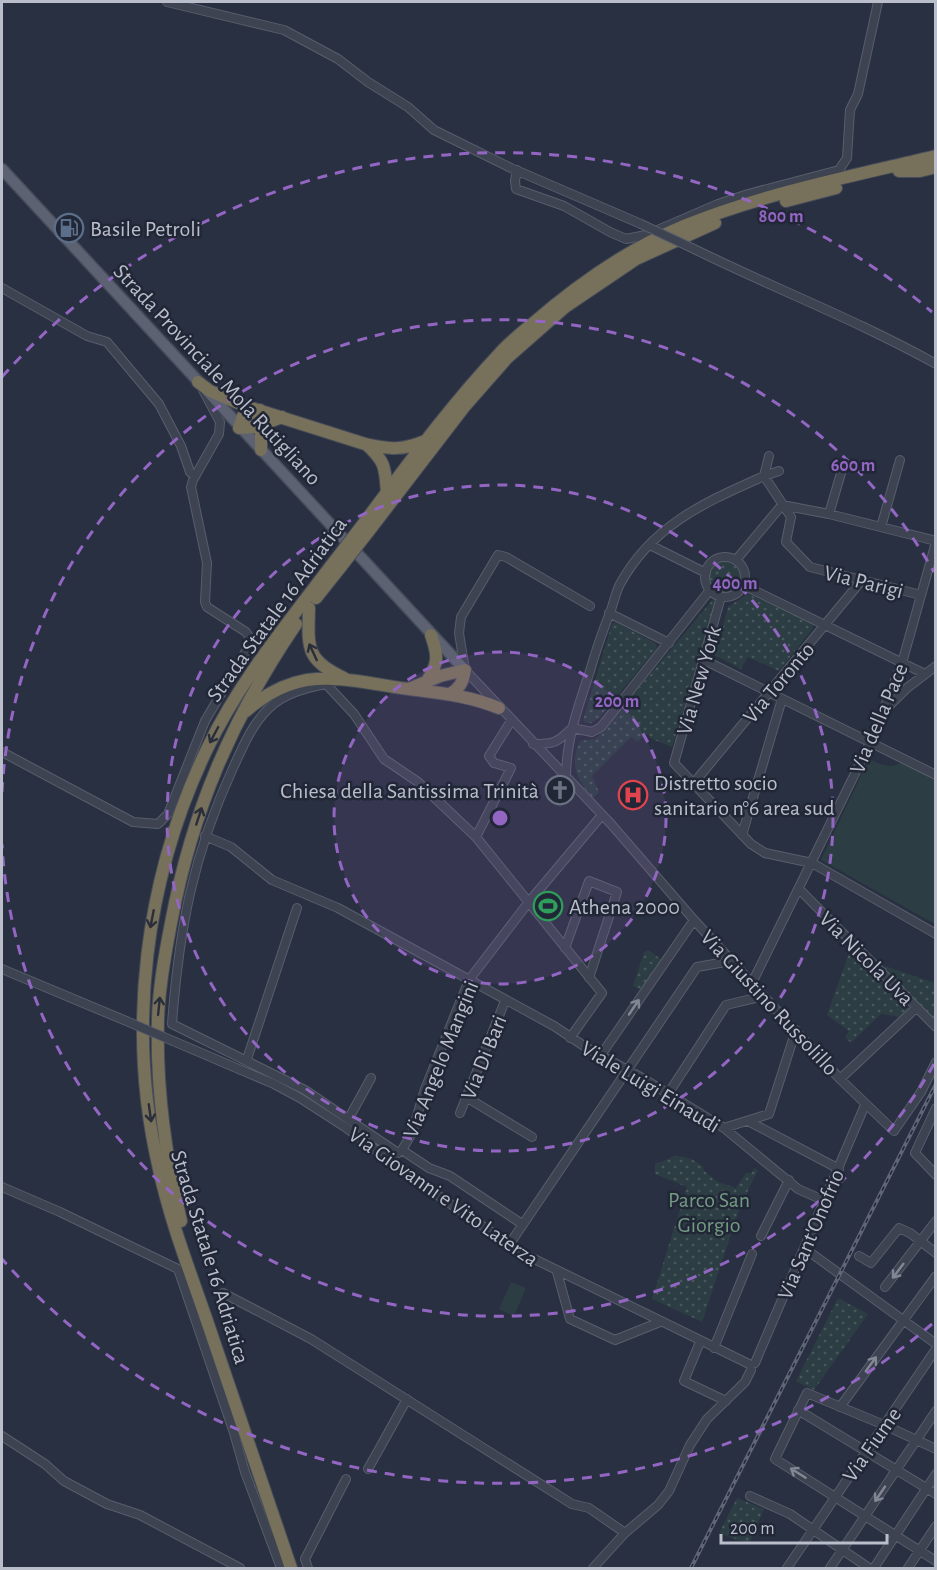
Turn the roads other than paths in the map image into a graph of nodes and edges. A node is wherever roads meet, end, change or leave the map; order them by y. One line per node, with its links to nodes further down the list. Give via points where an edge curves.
1 (167, 2): 7 (street, via 284,30 338,59 408,107 434,130)
2 (878, 2): 7 (street, via 858,94 850,110 847,158 839,170 738,198 646,235 626,239 564,206 516,189)
3 (936, 156): 16 (highway, Strada Statale 16 Adriatica, via 748,202 684,226 630,253 560,300 502,351)
4 (936, 162): 8 (highway, Strada Statale 16 Adriatica)
5 (936, 167): 8 (highway)
6 (2, 169): 11 (main road, Strada Provinciale Mola Rutigliano)
7 (517, 170): 10 (street, bridge, via 843,316)
8 (899, 171): 29 (highway, Strada Statale 16 Adriatica, via 751,209 691,232 636,259 598,284 507,358)
9 (2, 288): 23 (street, via 92,339 107,342 159,404)
10 (936, 364)
11 (198, 381): 12 (highway, via 226,399); 15 (main road, Strada Provinciale Mola Rutigliano); 23 (street, via 220,428)
12 (261, 410): 13 (highway); 15 (highway, via 243,416)
13 (283, 417): 14 (highway); 17 (highway)
14 (265, 423): 15 (highway); 18 (highway)
15 (239, 428): 18 (main road, Strada Provinciale Mola Rutigliano)
16 (426, 441): 17 (highway, via 404,449); 25 (highway, Strada Statale 16 Adriatica)
17 (365, 444): 25 (highway, via 382,460)
18 (261, 450): 44 (main road, Strada Provinciale Mola Rutigliano)
19 (769, 456): 24 (street)
20 (900, 460): 28 (street)
21 (779, 471): 24 (street)
22 (841, 473): 27 (street)
23 (195, 476): 64 (street, via 191,487 207,563 205,602 246,632 250,641 205,721 168,814 158,824 134,822)
24 (764, 476): 26 (street); 31 (street, via 695,508 661,532)
25 (387, 493): 29 (highway, Strada Statale 16 Adriatica)
26 (782, 505): 27 (street); 32 (street); 35 (street, Via Parigi, via 791,517 786,542 806,565)
27 (830, 514): 28 (street)
28 (881, 527): 30 (street)
29 (365, 530): 33 (highway, Strada Statale 16 Adriatica, bridge)
30 (936, 542): 38 (street, Via della Pace)
31 (650, 545): 34 (street); 42 (street, via 620,584)
32 (736, 561): 34 (street, via 718,559); 36 (street, via 745,574)
33 (335, 568): 41 (highway, Strada Statale 16 Adriatica); 162 (highway, Strada Statale 16 Adriatica, one-way to 162, via 242,686 197,770 160,877 144,995 145,1072 158,1168)
34 (706, 573): 37 (street)
35 (862, 580): 38 (street, Via Parigi); 43 (street, Via Toronto)
36 (743, 585): 39 (street, via 734,595); 43 (street)
37 (710, 590): 39 (street); 45 (street)
38 (921, 596): 47 (street, Via della Pace)
39 (721, 597): 46 (street, Via New York)
40 (590, 606): 49 (street, via 498,555 460,617)
41 (309, 608): 51 (highway, one-way to 41, via 325,669 314,658 310,650); 59 (highway, Strada Statale 16 Adriatica, via 272,659)
42 (609, 613): 45 (street); 61 (street)
43 (825, 626): 47 (street); 54 (street, Via Toronto)
44 (430, 635): 49 (main road, Strada Provinciale Mola Rutigliano); 52 (highway, via 437,660)
45 (669, 643): 61 (street, via 601,727 592,732)
46 (704, 660): 54 (street); 67 (street, Via New York, via 674,763)
47 (902, 663): 50 (street); 58 (street, Via della Pace)
48 (936, 666): 50 (street)
49 (465, 670): 52 (highway); 55 (highway, via 463,682); 57 (street, Strada Provinciale Mola Rutigliano)
50 (925, 674): 58 (street)
51 (348, 679): 53 (highway); 59 (highway, via 296,682 280,688)
52 (427, 681): 53 (highway)
53 (408, 689): 55 (highway)
54 (768, 693): 56 (street); 67 (street, Via Toronto)
55 (450, 694): 57 (highway)
56 (782, 699): 62 (street); 69 (street)
57 (499, 708): 60 (street, Strada Provinciale Mola Rutigliano)
58 (882, 712): 62 (street, Via della Pace)
59 (240, 716): 163 (highway, Strada Statale 16 Adriatica, one-way to 59, via 183,1229 159,1097 158,1017 174,904 205,796)
60 (511, 721): 63 (street, Strada Provinciale Mola Rutigliano); 71 (street, via 489,756 494,763 511,768)
61 (572, 728): 63 (street, via 559,741); 66 (street)
62 (870, 743): 65 (street); 72 (street, Via della Pace)
63 (533, 744): 66 (street, Strada Provinciale Mola Rutigliano)
64 (2, 752)
65 (936, 775)
66 (566, 778): 68 (street, Strada Provinciale Mola Rutigliano)
67 (693, 784): 69 (street)
68 (602, 815): 74 (street, Via Angelo Mangini); 76 (street, Via Giustino Russolillo)
69 (742, 835): 72 (street, via 765,853)
70 (205, 836): 71 (street, via 255,724 288,696 326,684 354,714 384,759 418,782); 82 (street, Viale Luigi Einaudi, via 231,847 272,880 338,908); 91 (street, via 183,924 172,1024)
71 (476, 837): 74 (street)
72 (812, 863): 73 (street, Via della Pace); 77 (street)
73 (799, 889): 83 (street, Via della Pace); 86 (street, Via Nicola Uva)
74 (528, 903): 78 (street); 82 (street, Via Angelo Mangini)
75 (297, 908): 91 (street)
76 (694, 920): 79 (street, Via Giustino Russolillo); 90 (street, one-way to 76)
77 (936, 934)
78 (565, 948): 81 (street); 81 (street, via 589,881 617,892)
79 (731, 961): 83 (street, Via Giustino Russolillo); 93 (street, via 697,967)
80 (2, 969): 106 (street, Via Giovanni e Vito Laterza, bridge, via 274,1084 345,1127)
81 (590, 978): 89 (street, via 602,993)
82 (470, 980): 85 (street, Viale Luigi Einaudi); 105 (street, Via Angelo Mangini, via 425,1089 412,1133)
83 (752, 983): 84 (street, Via Giustino Russolillo)
84 (764, 996): 88 (street, Via Giustino Russolillo); 96 (street, via 726,1005)
85 (505, 1001): 89 (street, Viale Luigi Einaudi); 97 (street, Via Di Bari)
86 (916, 1008): 87 (street, Via Nicola Uva); 95 (street)
87 (936, 1028)
88 (796, 1030): 95 (street, Via Giustino Russolillo); 102 (street, via 769,1114)
89 (570, 1038): 90 (street, Viale Luigi Einaudi)
90 (601, 1055): 93 (street, Viale Luigi Einaudi)
91 (247, 1059): 101 (street)
92 (936, 1062): 98 (street, Via Giustino Russolillo, via 894,1131)
93 (628, 1070): 96 (street, Viale Luigi Einaudi); 115 (street)
94 (371, 1078): 101 (street)
95 (840, 1079): 98 (street, Via Giustino Russolillo)
96 (668, 1094): 103 (street, Viale Luigi Einaudi)
97 (466, 1097): 99 (street, Via Di Bari); 104 (street)
98 (866, 1105): 108 (street, Via Sant'Onofrio)
99 (460, 1113)
100 (934, 1114): 109 (street, via 915,1153)
101 (349, 1118): 105 (street)
102 (747, 1121): 103 (street); 108 (street)
103 (724, 1128): 110 (street, Viale Luigi Einaudi)
104 (532, 1137)
105 (400, 1152): 106 (street, Via Angelo Mangini); 107 (street)
106 (387, 1160): 111 (street, Via Giovanni e Vito Laterza)
107 (429, 1168): 111 (street); 115 (street, via 450,1176)
108 (839, 1169): 113 (street, Via Sant'Onofrio)
109 (936, 1174)
110 (789, 1180): 113 (street, Viale Luigi Einaudi, via 798,1189); 116 (street)
111 (417, 1181): 118 (street, Via Giovanni e Vito Laterza)
112 (2, 1187): 161 (street, via 178,1269)
113 (825, 1201): 119 (street, Via Sant'Onofrio)
114 (936, 1221): 117 (street)
115 (522, 1224): 118 (street)
116 (761, 1236)
117 (920, 1241): 120 (street); 122 (street, via 899,1228 871,1263); 125 (street, one-way to 125)
118 (508, 1245): 123 (street, Via Giovanni e Vito Laterza)
119 (804, 1248): 127 (street); 133 (street, Via Sant'Onofrio)
120 (936, 1253)
121 (752, 1254): 131 (street)
122 (859, 1256)
123 (556, 1272): 128 (street, Via Giovanni e Vito Laterza); 128 (street, via 570,1319 615,1340)
124 (936, 1276): 127 (street)
125 (885, 1287)
126 (223, 1293): 134 (street, via 311,1339)
127 (902, 1321): 130 (street); 136 (street, one-way to 127)
128 (660, 1322): 129 (street, Via Giovanni e Vito Laterza)
129 (700, 1342): 131 (street, Via Giovanni e Vito Laterza); 135 (street, via 684,1381)
130 (936, 1344)
131 (714, 1348): 133 (street, Via Giovanni e Vito Laterza)
132 (936, 1349): 139 (street, Via Fiume)
133 (752, 1366): 135 (street, Via Sant'Onofrio, via 745,1382)
134 (407, 1400): 144 (street); 155 (street, via 572,1504 589,1508)
135 (726, 1401): 155 (street, Via Sant'Onofrio, via 707,1419 690,1445 669,1491)
136 (840, 1407): 137 (street, via 807,1393); 139 (street)
137 (798, 1410): 143 (street); 151 (street, one-way to 137, via 776,1459)
138 (936, 1410): 141 (street)
139 (884, 1425): 141 (street); 143 (street, Via Fiume)
140 (2, 1436): 160 (street, via 64,1481 107,1504 140,1515)
141 (916, 1439): 142 (street); 145 (street)
142 (936, 1449)
143 (865, 1452): 145 (street); 151 (street, Via Fiume)
144 (368, 1469)
145 (896, 1470): 148 (street); 152 (street, one-way to 152)
146 (936, 1474): 148 (street)
147 (346, 1479): 164 (street, via 305,1559)
148 (926, 1489): 149 (street); 156 (street)
149 (936, 1494)
150 (750, 1496): 154 (street, via 790,1514)
151 (834, 1496): 152 (street); 154 (street, Via Fiume)
152 (865, 1515): 156 (street); 157 (street)
153 (936, 1526): 158 (street)
154 (813, 1531): 157 (street); 166 (street, Via Fiume)
155 (624, 1533): 165 (street, Via Sant'Onofrio)
156 (896, 1535): 158 (street); 168 (street)
157 (842, 1550): 167 (street); 168 (street)
158 (919, 1550): 159 (street); 169 (street)
159 (936, 1561)
160 (240, 1569)
161 (280, 1569)
162 (291, 1569)
163 (298, 1569)
164 (308, 1569)
165 (593, 1569)
166 (787, 1569)
167 (830, 1569)
168 (872, 1569)
169 (908, 1569)

